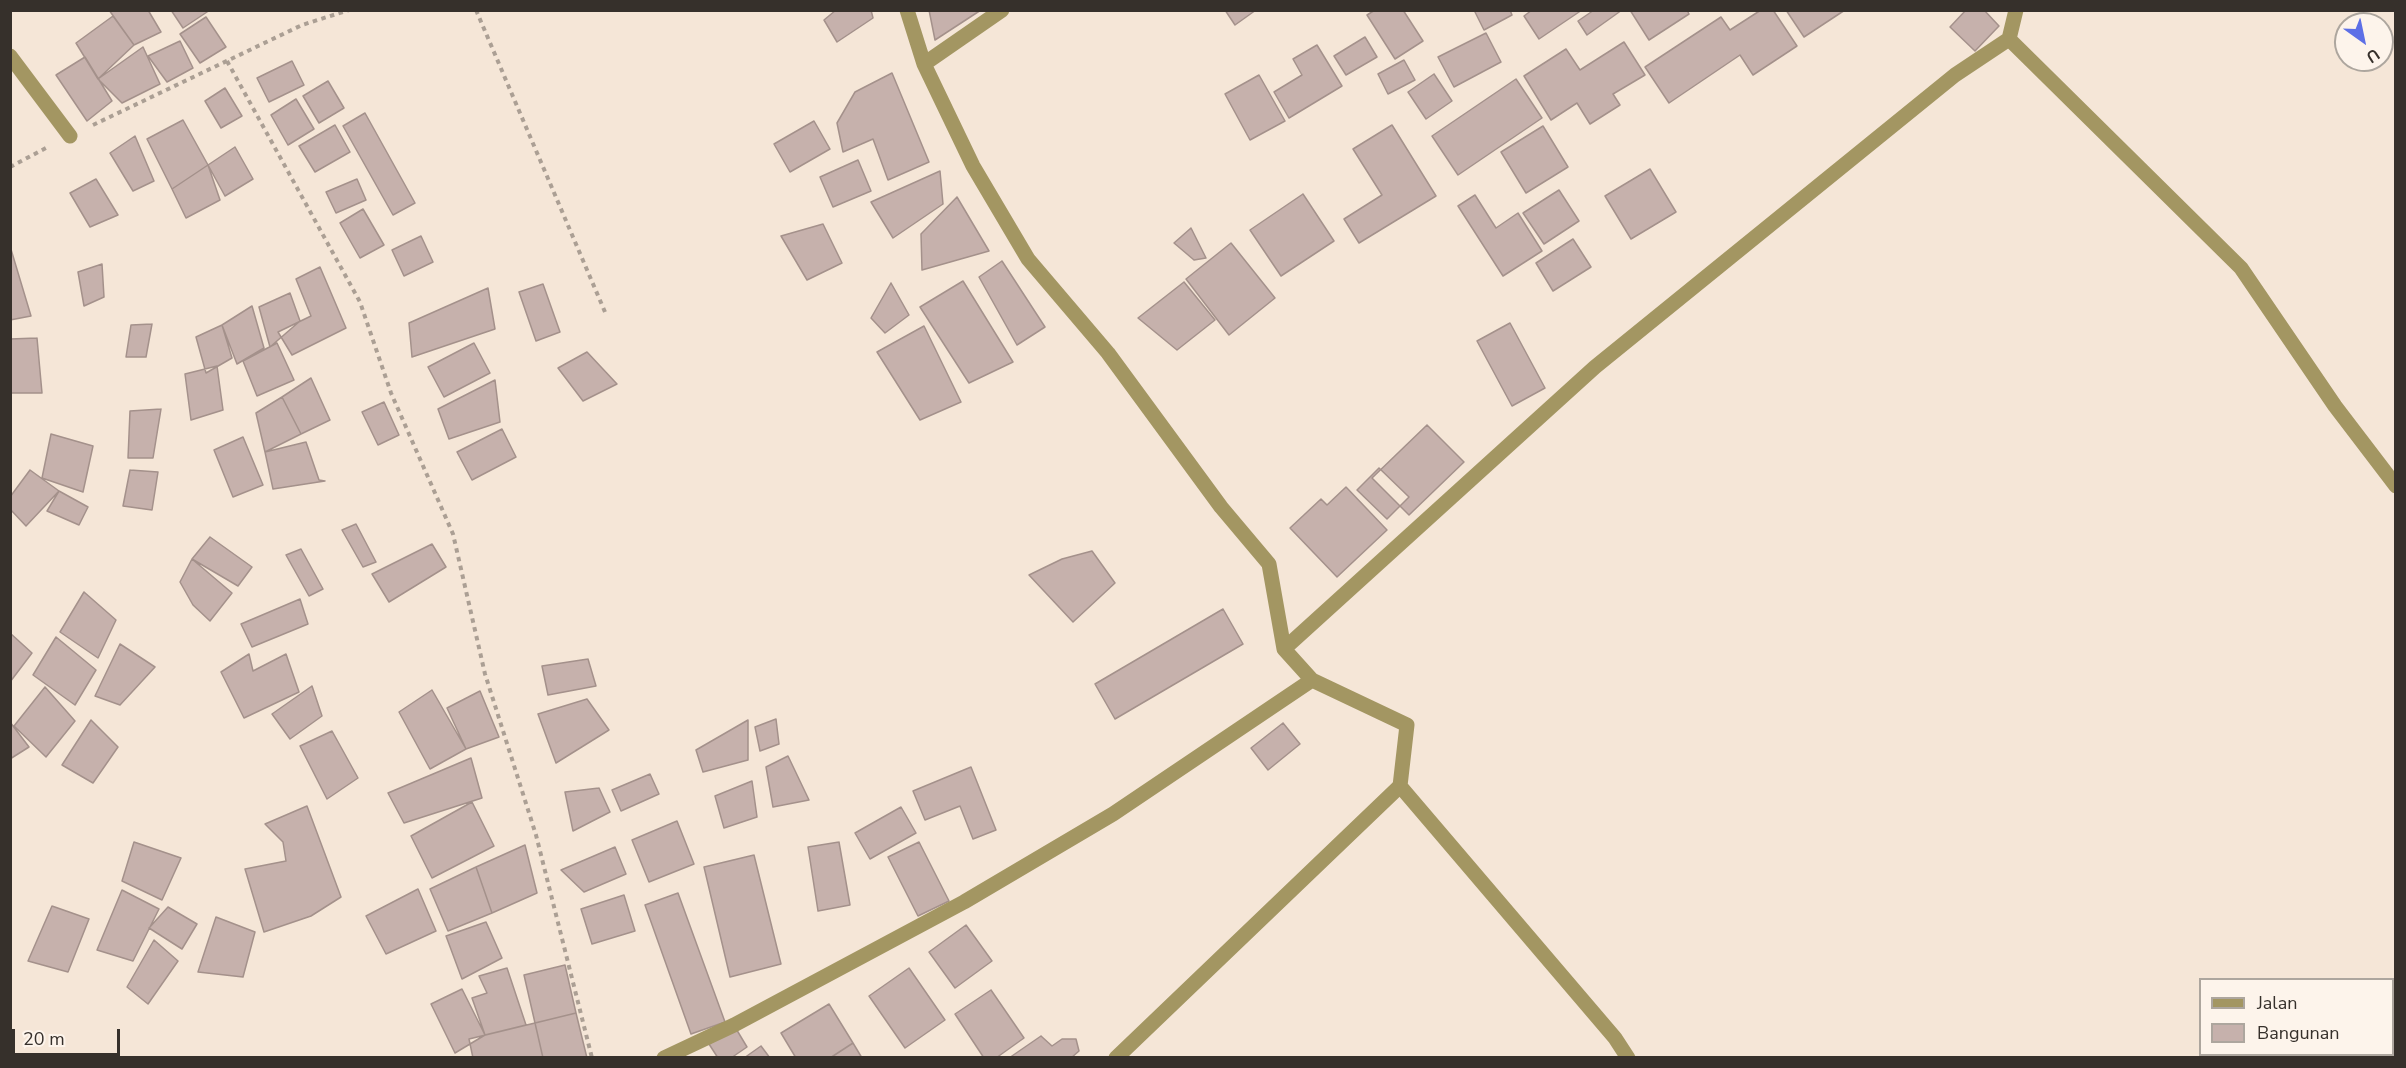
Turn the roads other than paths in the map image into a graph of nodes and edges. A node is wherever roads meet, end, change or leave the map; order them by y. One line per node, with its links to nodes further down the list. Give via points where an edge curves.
1 (907, 10): 6 (street)
2 (1002, 10): 6 (street)
3 (2016, 10): 4 (street)
4 (2009, 39): 8 (street, via 2241,268 2335,406); 9 (street, via 1955,75 1595,367)
5 (10, 56): 7 (street)
6 (924, 64): 9 (street, via 973,166 1028,259 1108,352 1221,507 1269,564)
7 (70, 136)
8 (2396, 486)
9 (1284, 649): 10 (street)
10 (1312, 680): 11 (street, via 1407,725); 12 (street, via 1113,814 953,908)
11 (1400, 786): 13 (street); 14 (street)
12 (664, 1058)
13 (1116, 1058)
14 (1628, 1058)

